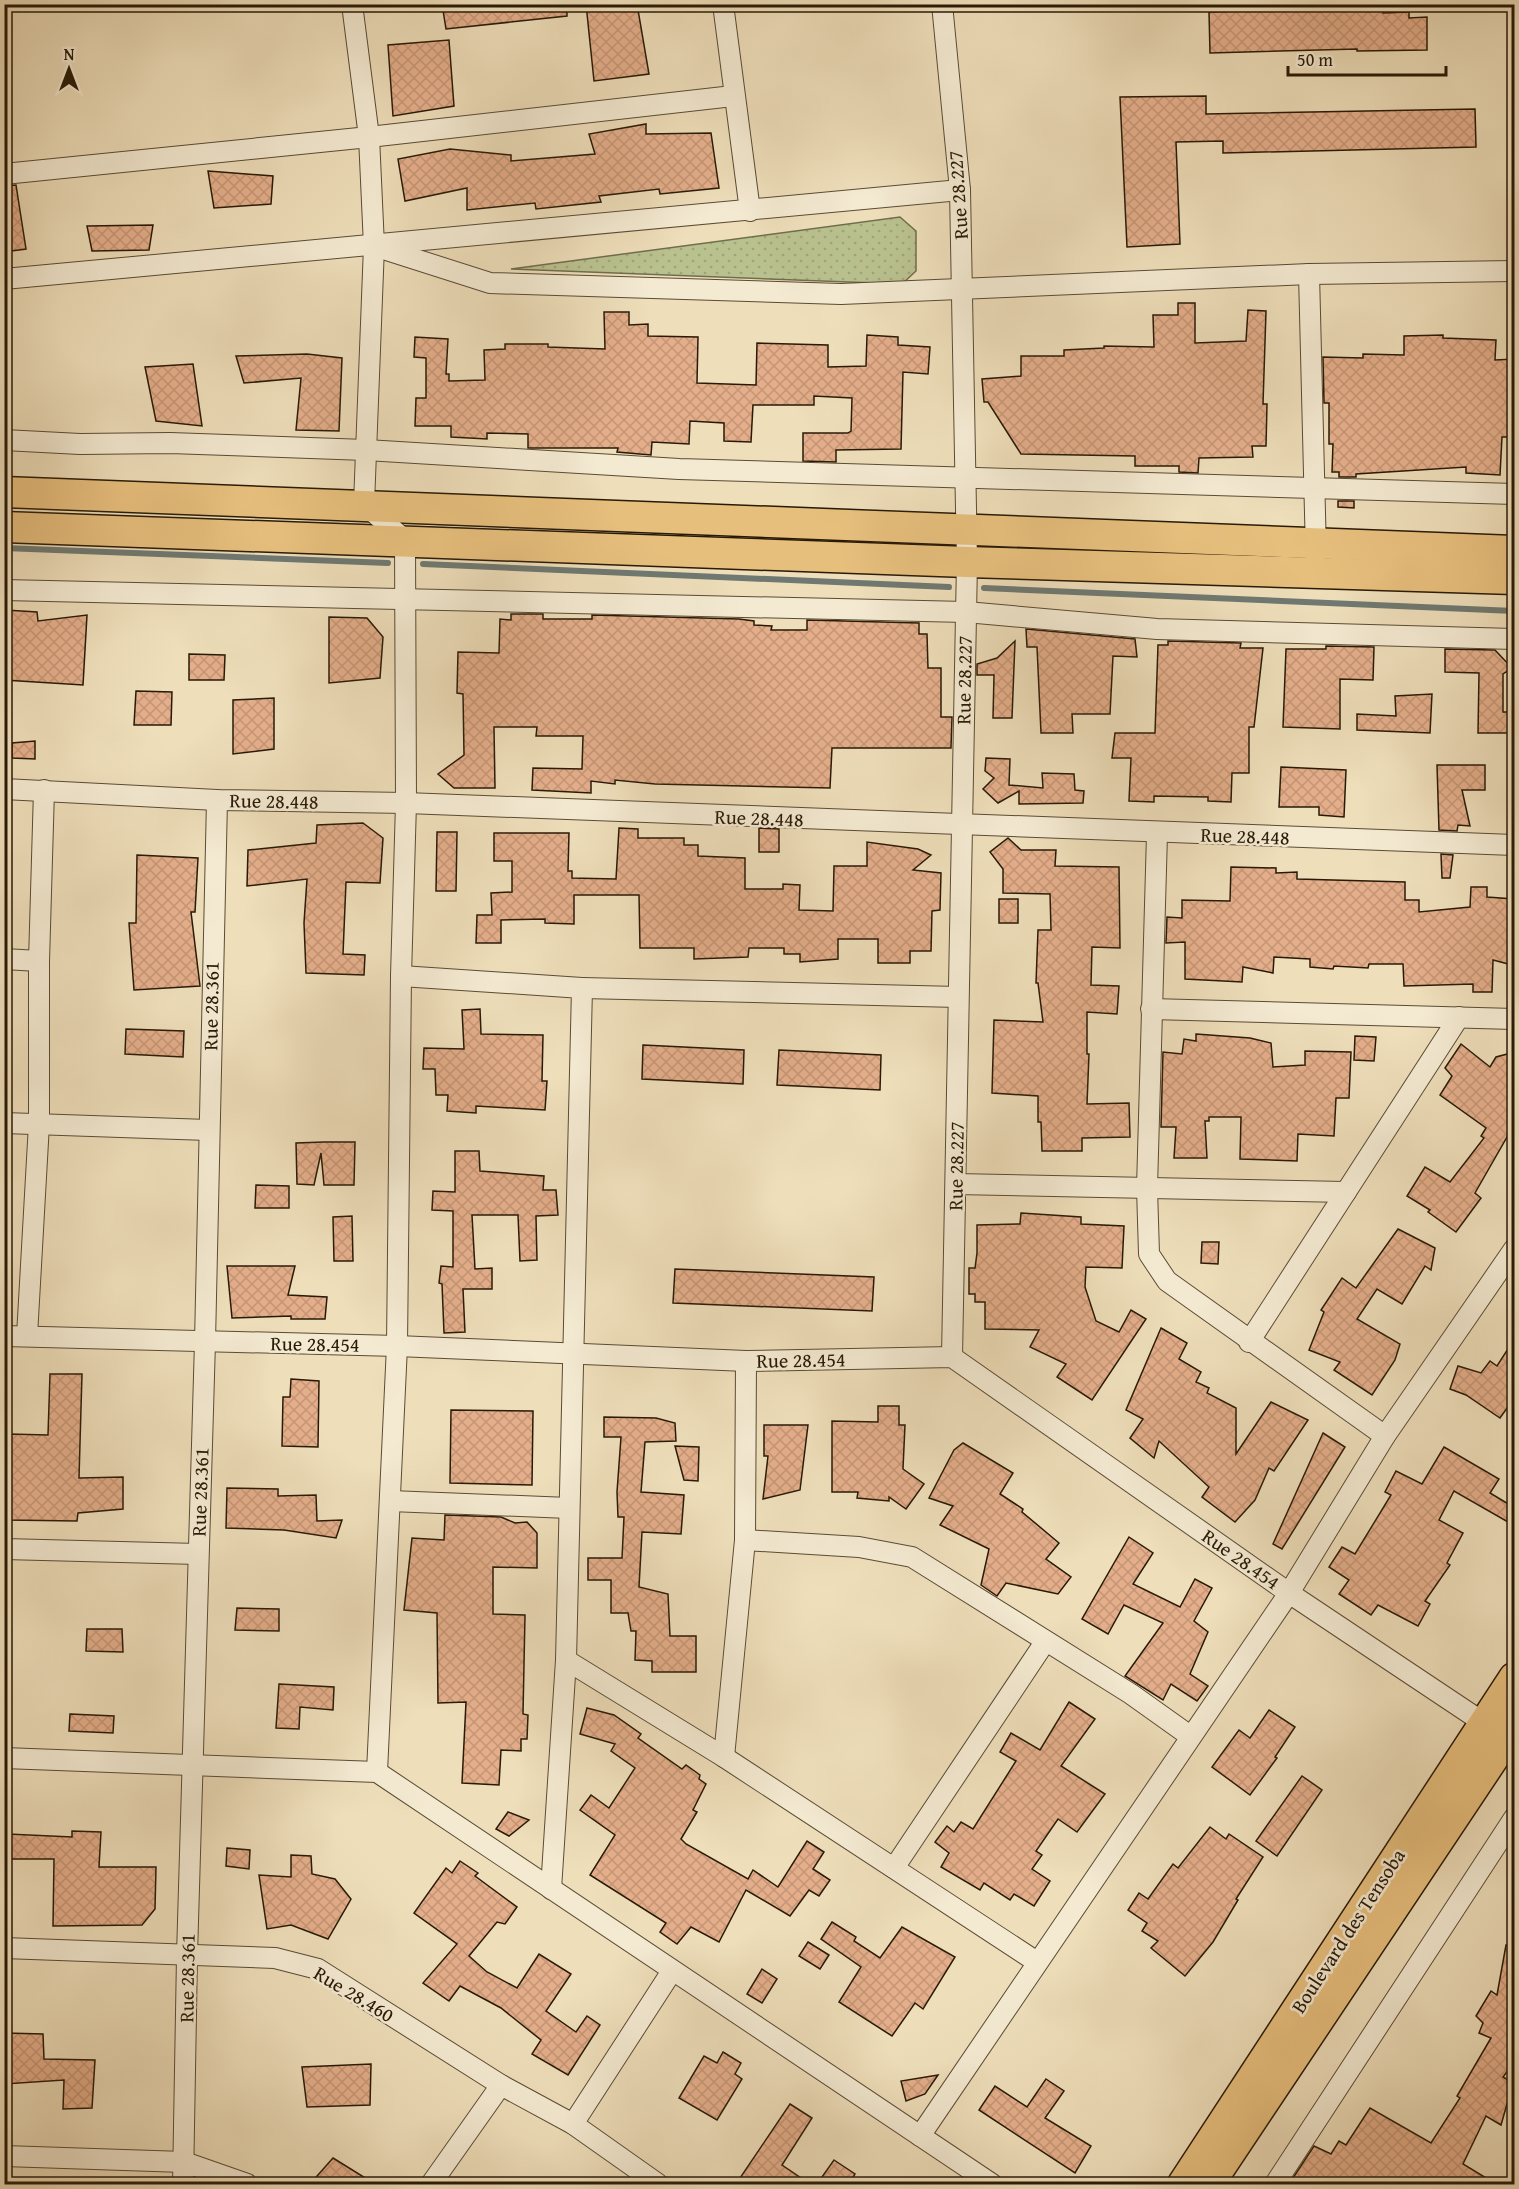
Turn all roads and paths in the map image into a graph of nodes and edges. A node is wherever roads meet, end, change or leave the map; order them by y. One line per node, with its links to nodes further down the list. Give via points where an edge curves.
1 (352, 4): 5 (street)
2 (723, 4): 4 (street)
3 (942, 4): 7 (street, Rue 28.227)
4 (733, 96): 5 (street); 8 (street)
5 (369, 137): 6 (street); 9 (street)
6 (4, 174)
7 (960, 190): 8 (street); 13 (street, Rue 28.227)
8 (750, 211): 9 (street)
9 (374, 246): 12 (street); 13 (street, via 490,283 841,294); 15 (street)
10 (1515, 271): 11 (street)
11 (1309, 273): 13 (street); 17 (street)
12 (4, 279)
13 (963, 290): 16 (street, Rue 28.227)
14 (4, 440): 15 (street)
15 (366, 450): 16 (street, via 679,469); 20 (street)
16 (966, 478): 17 (street); 22 (street, Rue 28.227)
17 (1315, 486): 19 (street); 24 (street)
18 (4, 492): 20 (main road)
19 (1515, 494)
20 (364, 504): 22 (main road); 23 (street)
21 (4, 527): 23 (main road)
22 (967, 529): 24 (main road); 26 (street, Rue 28.227)
23 (405, 540): 26 (main road); 30 (street)
24 (1316, 543): 25 (main road); 27 (street)
25 (1515, 550)
26 (967, 562): 27 (main road); 31 (street, Rue 28.227)
27 (1314, 573): 28 (main road)
28 (1515, 579)
29 (4, 590): 30 (street)
30 (405, 598): 31 (street); 36 (street)
31 (966, 612): 32 (street, via 1157,629); 37 (street, Rue 28.227)
32 (1515, 639)
33 (4, 789): 34 (street, Rue 28.448)
34 (44, 790): 35 (street, Rue 28.448); 41 (street)
35 (217, 800): 36 (street, Rue 28.448); 50 (street, Rue 28.361)
36 (406, 803): 37 (street, Rue 28.448); 42 (street)
37 (961, 826): 38 (street, Rue 28.448); 44 (street, Rue 28.227)
38 (1157, 834): 39 (street, Rue 28.448); 45 (street)
39 (1515, 845)
40 (4, 959): 41 (street)
41 (39, 961): 49 (street)
42 (401, 976): 43 (street); 59 (street)
43 (582, 988): 44 (street); 60 (street)
44 (958, 997): 51 (street, Rue 28.227)
45 (1151, 1009): 46 (street); 52 (street)
46 (1459, 1017): 47 (street); 53 (street)
47 (1515, 1019)
48 (4, 1123): 49 (street)
49 (39, 1124): 50 (street); 56 (street)
50 (208, 1130): 57 (street, Rue 28.361)
51 (956, 1184): 52 (street); 61 (street, Rue 28.227)
52 (1148, 1188): 53 (street); 58 (street, via 1149,1254 1167,1281)
53 (1346, 1192): 58 (street)
54 (1515, 1249): 63 (street)
55 (4, 1336): 56 (street, Rue 28.454)
56 (27, 1336): 57 (street, Rue 28.454)
57 (205, 1342): 59 (street, Rue 28.454); 68 (street, Rue 28.361)
58 (1249, 1342): 63 (street)
59 (397, 1346): 60 (street, Rue 28.454); 64 (street)
60 (572, 1355): 62 (street, Rue 28.454); 65 (street)
61 (952, 1357): 62 (street, Rue 28.454); 69 (street, Rue 28.454)
62 (746, 1361): 66 (street)
63 (1385, 1436): 69 (street)
64 (390, 1501): 65 (street); 78 (street)
65 (569, 1508): 71 (street)
66 (745, 1540): 70 (street, via 859,1547 912,1557); 75 (street)
67 (4, 1549): 68 (street)
68 (198, 1554): 77 (street, Rue 28.361)
69 (1289, 1593): 73 (street, Rue 28.454); 74 (street)
70 (1045, 1642): 74 (street, via 1131,1694); 80 (street)
71 (566, 1660): 75 (street); 81 (street)
72 (1515, 1678): 73 (main road, Boulevard des Tensoba)
73 (1505, 1733): 96 (main road, Boulevard des Tensoba); 97 (main road, Boulevard des Tensoba)
74 (1190, 1736): 84 (street)
75 (724, 1757): 80 (street)
76 (4, 1758): 77 (street)
77 (193, 1765): 78 (street); 83 (street, Rue 28.361)
78 (377, 1772): 81 (street)
79 (1515, 1818): 98 (street)
80 (894, 1868): 84 (street)
81 (551, 1889): 85 (street)
82 (4, 1948): 83 (street, Rue 28.460)
83 (187, 1956): 86 (street, Rue 28.460, via 275,1958 318,1969); 90 (street, Rue 28.361)
84 (1037, 1962): 88 (street)
85 (672, 1971): 87 (street); 88 (street)
86 (501, 2085): 87 (street, Rue 28.460); 93 (street)
87 (573, 2124): 94 (street, Rue 28.460)
88 (920, 2136): 95 (street)
89 (4, 2156): 90 (street)
90 (184, 2162): 91 (street, Rue 28.361); 92 (street)
91 (183, 2184)
92 (247, 2184)
93 (430, 2184)
94 (658, 2184)
95 (992, 2184)
96 (1183, 2184)
97 (1209, 2184)
98 (1275, 2184)

